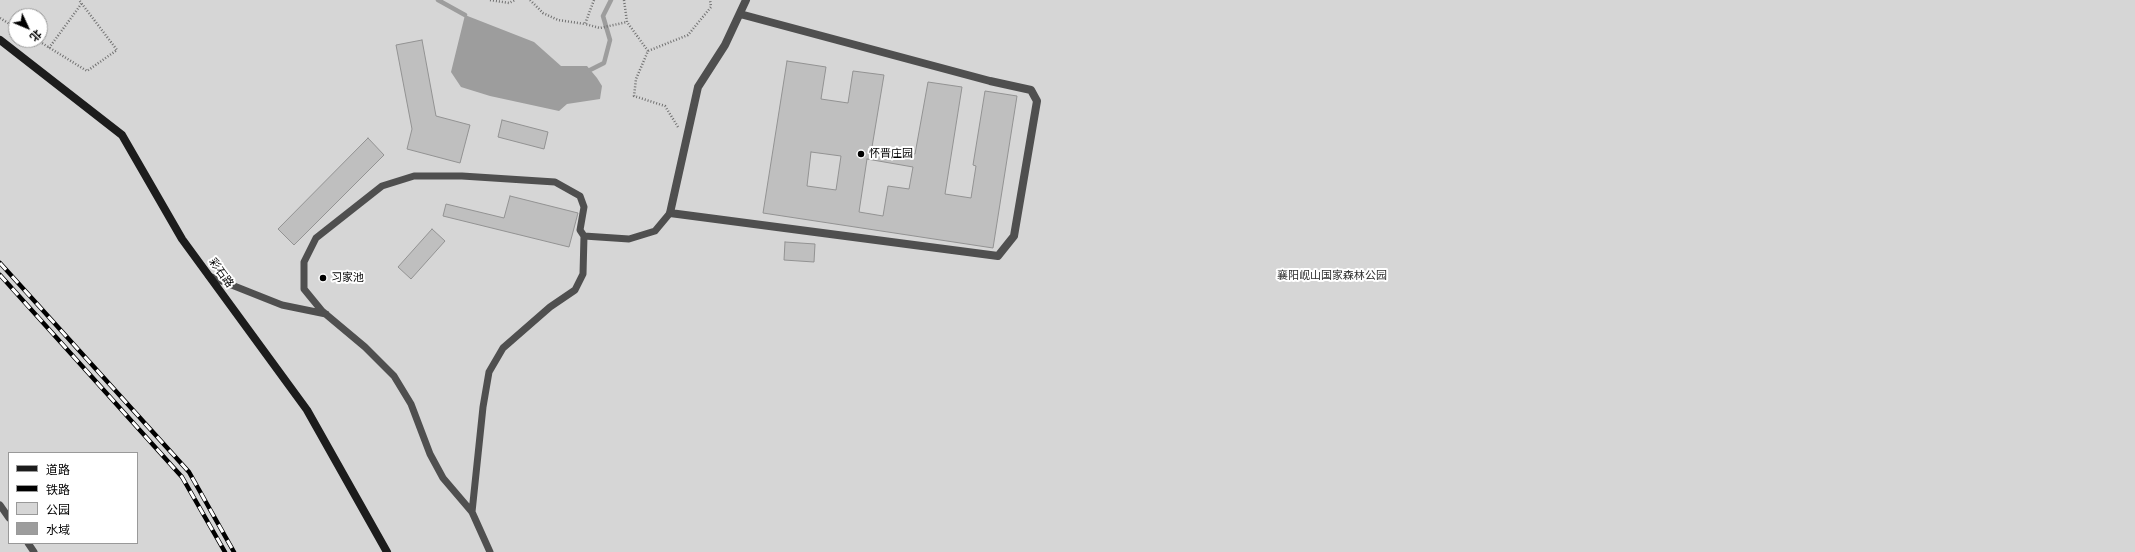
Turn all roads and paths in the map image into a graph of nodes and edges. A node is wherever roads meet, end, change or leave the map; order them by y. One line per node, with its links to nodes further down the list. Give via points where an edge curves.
1 (79, 0): 9 (path)
2 (490, 0): 3 (path)
3 (515, 0)
4 (530, 0): 12 (path, via 543,13 558,20)
5 (594, 0): 12 (path)
6 (624, 0): 11 (path)
7 (710, 0): 15 (path, via 711,8 688,35)
8 (746, 0): 10 (street)
9 (82, 3): 14 (path); 14 (path, via 117,50 87,70)
10 (740, 14): 16 (street, via 725,45 698,87); 17 (street, via 1031,90 1038,101 1014,236 998,256)
11 (627, 22): 12 (path, via 600,28); 15 (path)
12 (585, 24)
13 (0, 40): 19 (street, 彩石路, via 122,135 182,239)
14 (50, 48)
15 (648, 51): 16 (path, via 636,79 634,96 665,106 676,126)
16 (688, 134): 17 (street)
17 (670, 214): 18 (lane, via 655,231 629,239)
18 (584, 236): 20 (lane, via 580,230 584,207 580,196 555,182 462,176 414,176 382,186 316,238 304,262 304,289); 22 (lane, via 583,274 575,290 550,307 503,348 489,372)
19 (209, 276): 20 (lane, via 282,305); 24 (street, 彩石路, via 308,410)
20 (326, 314): 22 (lane, via 394,376 411,404 430,454 443,478)
21 (0, 505): 23 (lane)
22 (472, 512): 25 (lane)
23 (8, 517)
24 (387, 552)
25 (490, 552)

